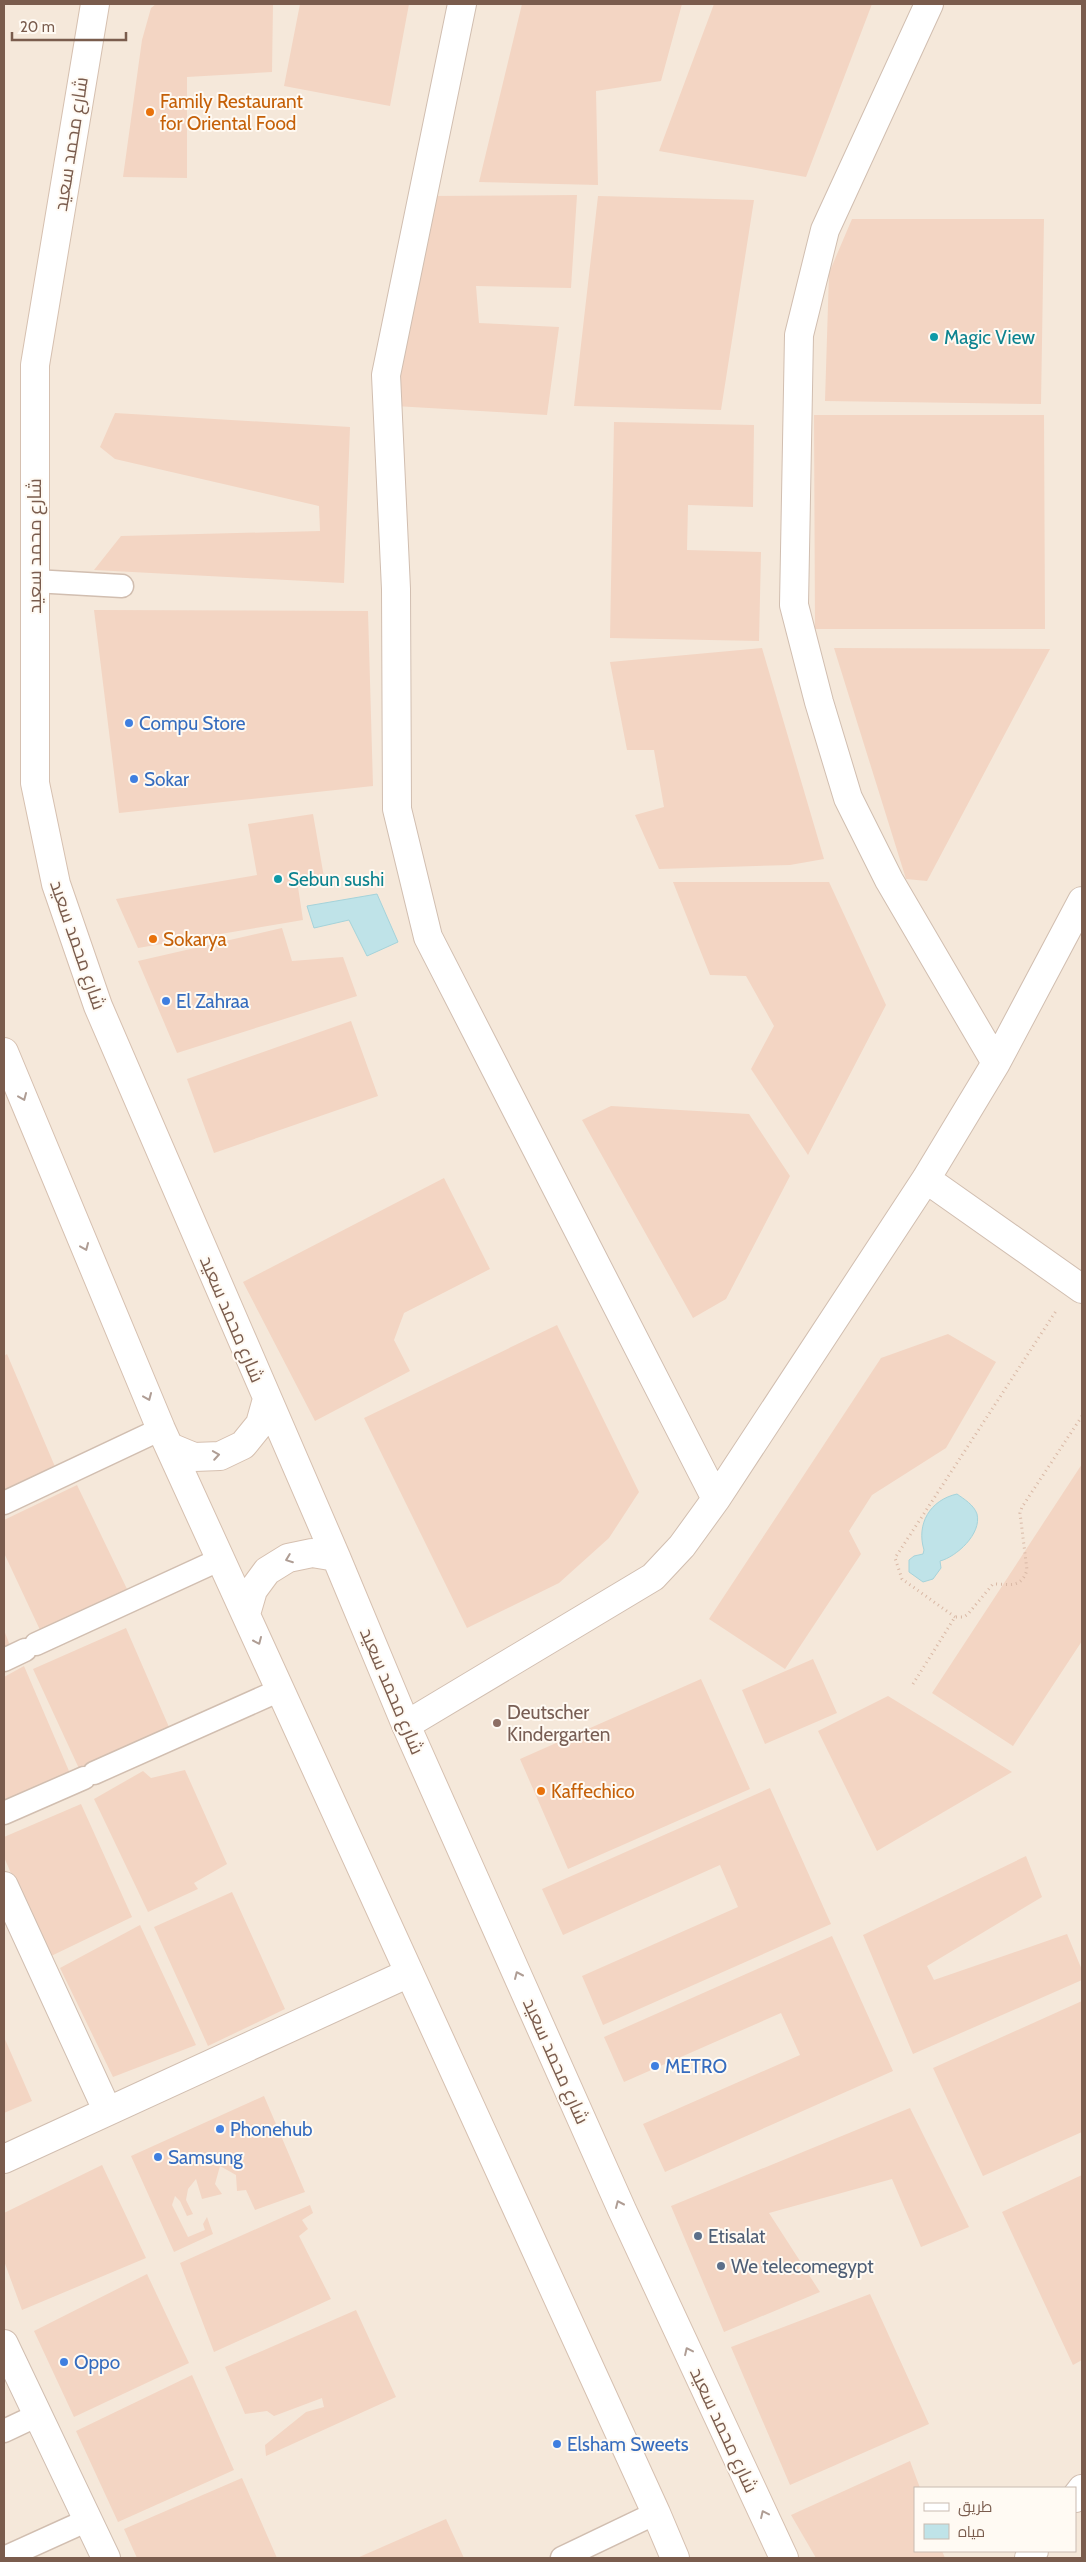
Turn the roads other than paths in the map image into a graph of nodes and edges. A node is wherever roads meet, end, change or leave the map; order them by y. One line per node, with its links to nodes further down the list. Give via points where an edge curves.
1 (462, 4): 13 (street, via 386,375 396,589 397,809 428,937)
2 (929, 4): 8 (street, via 825,230 799,335 794,605 848,798 889,880)
3 (89, 9): 4 (street, شارع محمد سعيد, via 35,365)
4 (34, 581): 5 (lane); 11 (street, شارع محمد سعيد, via 35,782 56,884 98,1006)
5 (122, 586)
6 (1082, 902): 8 (street)
7 (4, 1052): 12 (street, one-way to 12)
8 (996, 1063): 9 (street)
9 (926, 1179): 10 (street); 13 (street)
10 (1078, 1286)
11 (267, 1399): 12 (street, one-way to 11, via 194,1457 220,1456 244,1445 260,1424); 15 (street, شارع محمد سعيد)
12 (166, 1438): 14 (lane); 16 (street)
13 (716, 1499): 20 (street, via 682,1546 653,1577)
14 (4, 1503)
15 (336, 1557): 17 (street, one-way to 17, via 312,1552 288,1558 274,1566 253,1590); 20 (street, شارع محمد سعيد)
16 (221, 1559): 17 (street); 18 (lane)
17 (246, 1614): 19 (street, one-way to 19)
18 (4, 1660)
19 (280, 1690): 21 (lane); 23 (street)
20 (406, 1725): 35 (street, شارع محمد سعيد, one-way to 20, via 622,2210)
21 (4, 1813)
22 (4, 1886): 24 (street)
23 (409, 1973): 24 (street); 29 (street)
24 (107, 2110): 25 (street)
25 (4, 2159)
26 (4, 2344): 27 (street)
27 (38, 2415): 28 (lane); 30 (street)
28 (4, 2431)
29 (656, 2513): 33 (lane); 34 (street)
30 (88, 2520): 31 (lane); 32 (street)
31 (4, 2558)
32 (106, 2558)
33 (562, 2558)
34 (675, 2558)
35 (784, 2558)

